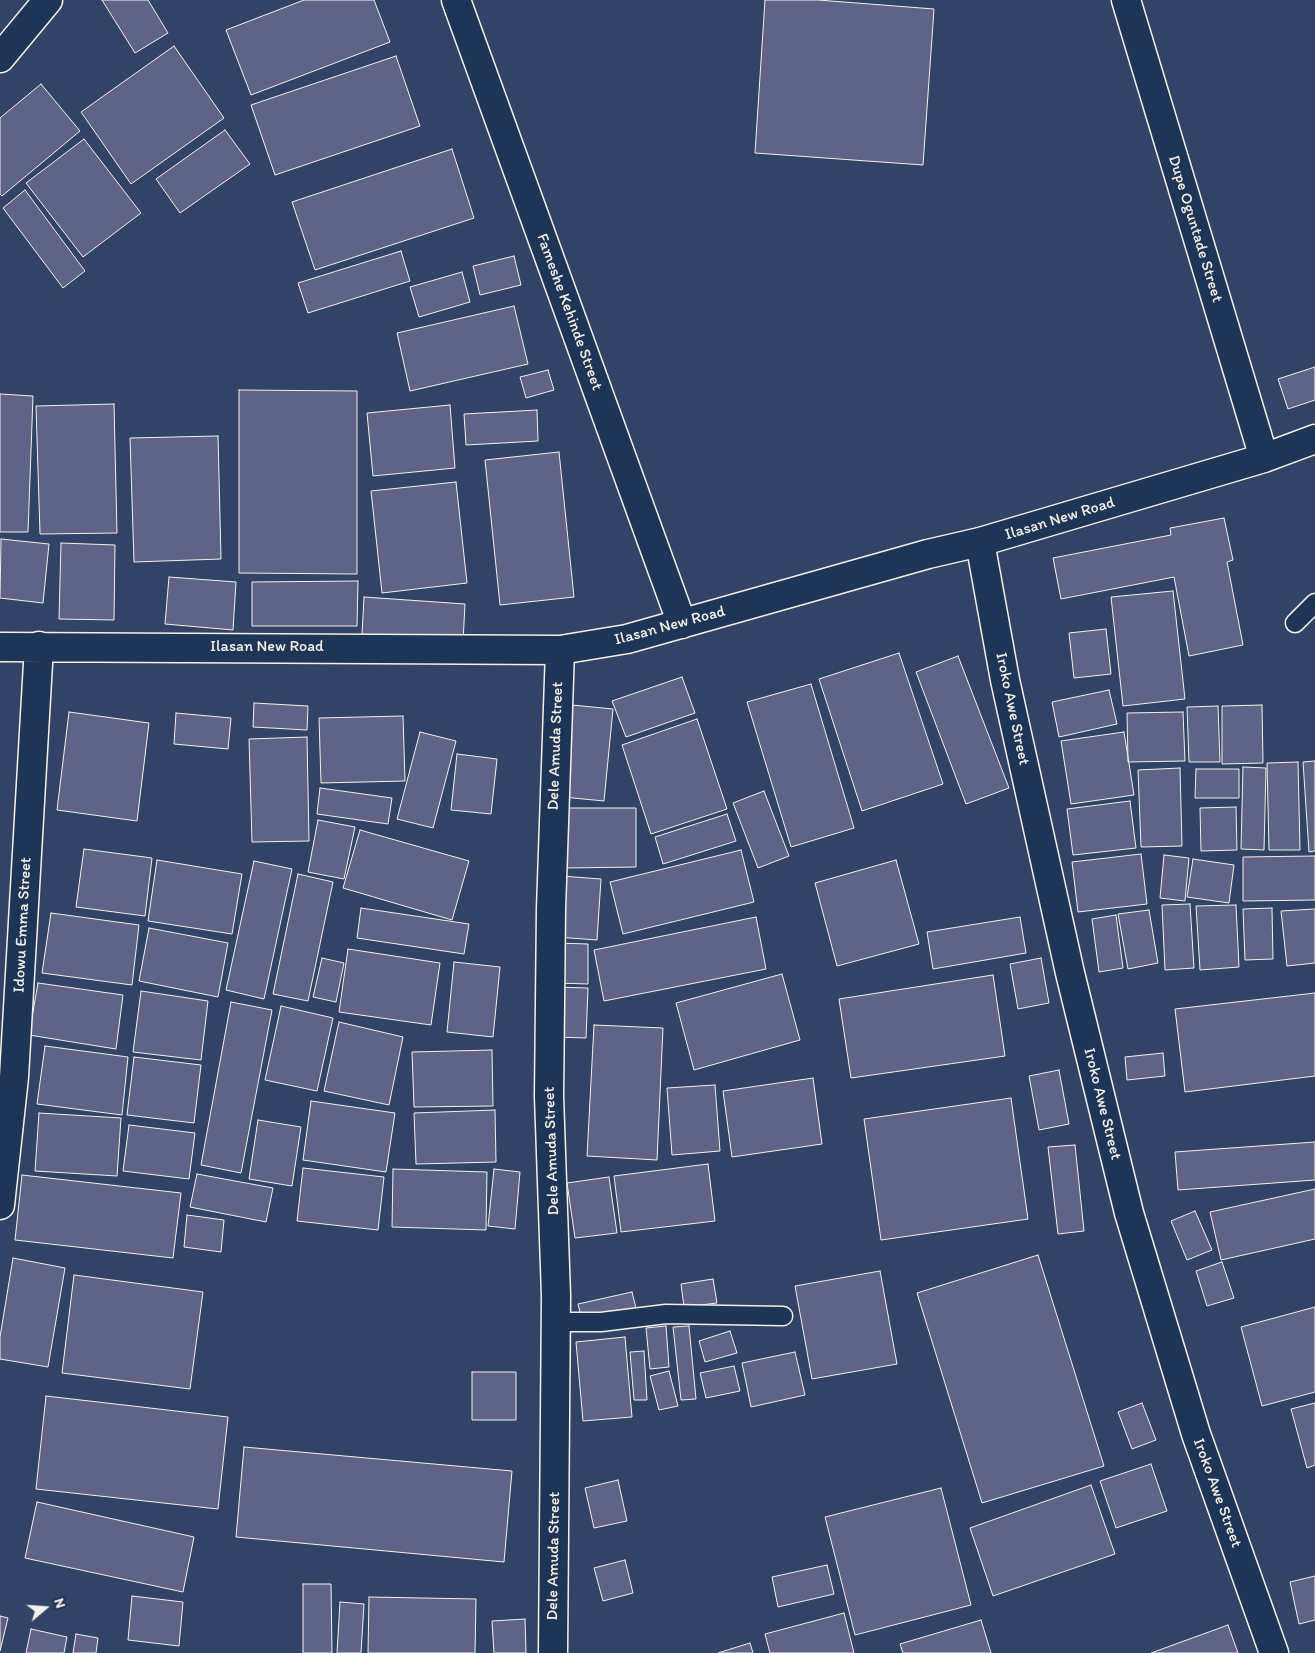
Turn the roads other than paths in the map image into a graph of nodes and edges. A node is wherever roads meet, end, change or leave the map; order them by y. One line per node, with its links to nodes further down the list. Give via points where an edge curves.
1 (48, 0): 4 (street)
2 (456, 0): 10 (street, Fameshe Kehinde Street)
3 (1126, 0): 6 (street, Dupe Oguntade Street)
4 (0, 58)
5 (1315, 439): 6 (street, Ilasan New Road)
6 (1264, 458): 7 (street, Ilasan New Road)
7 (980, 542): 10 (street, Ilasan New Road); 18 (street, Iroko Awe Street, via 1006,680 1064,944 1129,1213 1196,1434)
8 (1315, 603): 9 (lane)
9 (1295, 623)
10 (682, 624): 13 (street, Ilasan New Road, via 627,639)
11 (39, 646): 12 (street, Ilasan New Road); 13 (street, Ilasan New Road); 14 (street, Idowu Emma Street, via 14,1077)
12 (0, 647)
13 (560, 650): 16 (street, Dele Amuda Street, via 549,1086)
14 (0, 1205)
15 (783, 1316): 16 (lane, via 666,1314 601,1322)
16 (556, 1322): 17 (street, Dele Amuda Street)
17 (553, 1653)
18 (1274, 1653)

